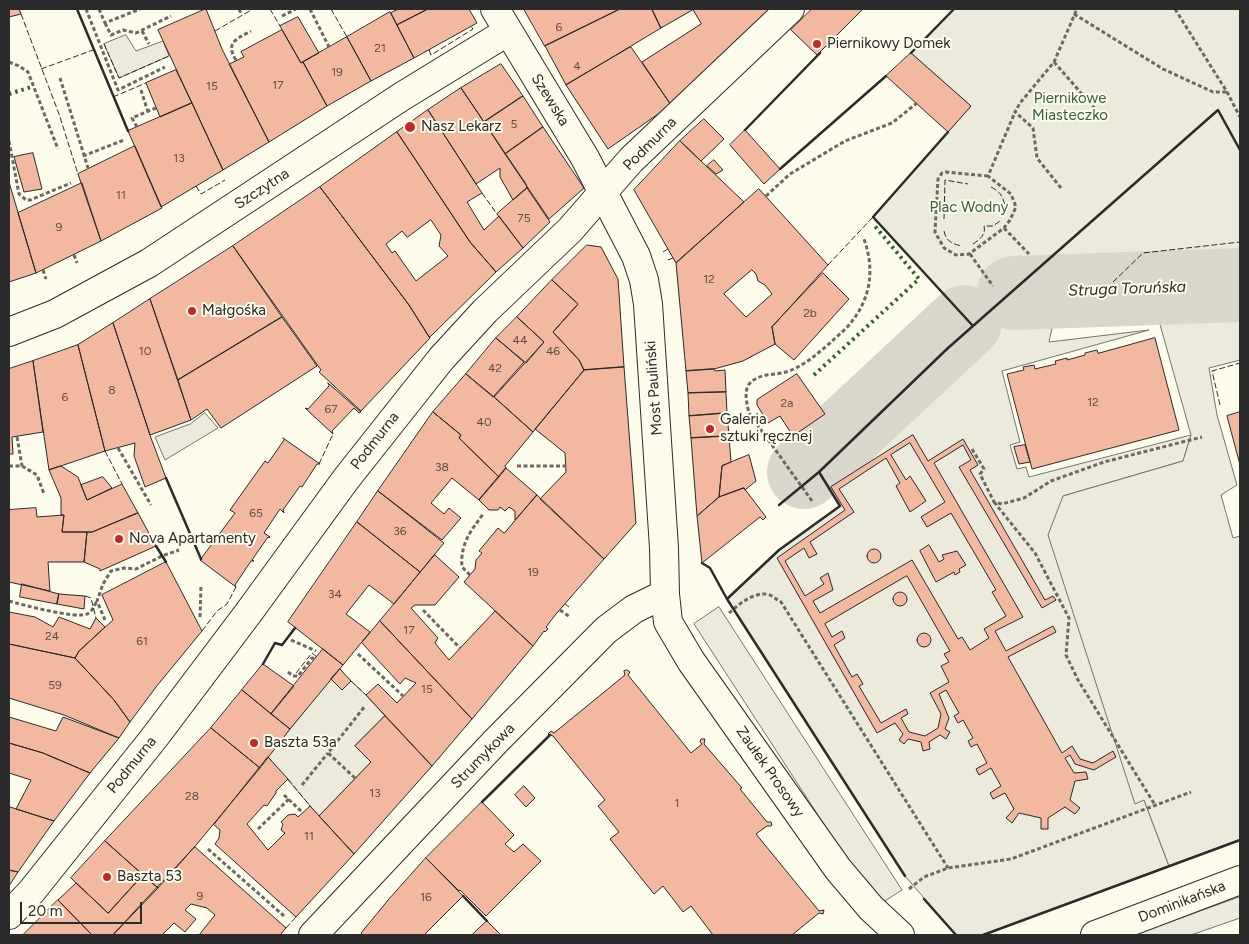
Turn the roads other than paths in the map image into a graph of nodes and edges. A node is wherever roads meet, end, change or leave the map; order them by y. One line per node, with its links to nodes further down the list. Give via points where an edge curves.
1 (790, 9): 3 (street, Podmurna, via 631,160)
2 (501, 20): 3 (street, Szewska); 4 (street, Szczytna, via 401,97 149,263 55,314)
3 (603, 193): 5 (street, Most Pauliński, via 636,256 648,304); 7 (street, Podmurna, via 441,359 346,479 154,738)
4 (9, 332)
5 (665, 594): 8 (street, Strumykowa, via 634,609 606,630); 9 (street, Zaułek Prosowy, via 668,622 691,661 838,869 871,908)
6 (1240, 880): 10 (street, Dominikańska)
7 (9, 915)
8 (313, 935)
9 (900, 935)
10 (1095, 935)

